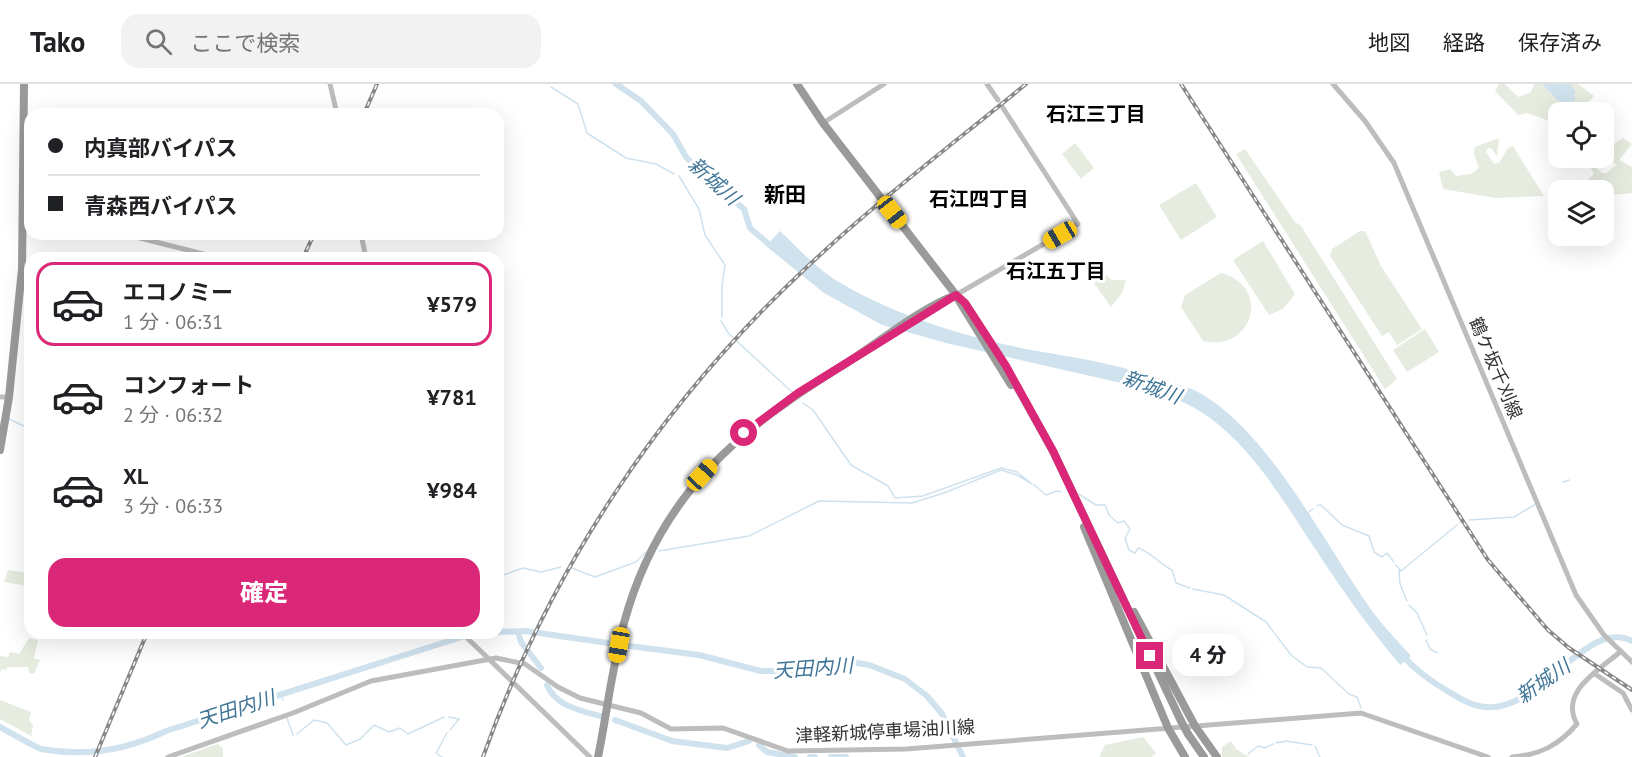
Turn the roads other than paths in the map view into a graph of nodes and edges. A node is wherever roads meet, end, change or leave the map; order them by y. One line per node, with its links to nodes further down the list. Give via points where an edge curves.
1 (24, 84): 8 (highway)
2 (330, 84): 9 (main road)
3 (797, 84): 11 (highway)
4 (885, 84): 11 (main road)
5 (987, 84): 7 (main road)
6 (1333, 84): 23 (main road, 鶴ケ坂千刈線, via 1394,163 1560,562 1576,595)
7 (998, 100)
8 (25, 108)
9 (336, 108)
10 (1003, 108): 15 (main road, via 1078,225)
11 (824, 123): 15 (highway)
12 (24, 240): 18 (highway)
13 (148, 240): 14 (main road)
14 (195, 252)
15 (956, 295): 16 (highway); 27 (highway, via 758,421 688,492 656,542 634,591)
16 (999, 360): 20 (highway); 21 (highway, via 1053,451)
17 (0, 397): 18 (main road)
18 (9, 397): 19 (highway)
19 (0, 450)
20 (1084, 527): 29 (highway); 31 (highway)
21 (1094, 536): 29 (highway); 30 (highway)
22 (469, 639): 24 (main road)
23 (1620, 652): 25 (main road, 鶴ケ坂千刈線); 26 (main road)
24 (488, 658): 27 (main road, 津軽新城停車場油川線, via 518,662 568,693); 33 (main road, 津軽新城停車場油川線, via 371,681); 34 (main road)
25 (1632, 662)
26 (1595, 674): 28 (main road, via 1623,693); 41 (main road, via 1574,695 1571,708 1577,724 1564,739 1531,755)
27 (608, 705): 31 (main road, 津軽新城停車場油川線, via 641,713 671,729 723,728 788,751 906,749); 35 (highway)
28 (1632, 710)
29 (1179, 722): 32 (highway)
30 (1196, 726): 31 (main road, 津軽新城停車場油川線); 39 (highway); 40 (main road, 津軽新城停車場油川線, via 1361,713)
31 (1168, 728): 36 (highway)
32 (1186, 734): 37 (highway); 38 (highway)
33 (168, 757)
34 (590, 757)
35 (598, 757)
36 (1185, 757)
37 (1198, 757)
38 (1204, 757)
39 (1217, 757)
40 (1488, 757)
41 (1512, 757)

